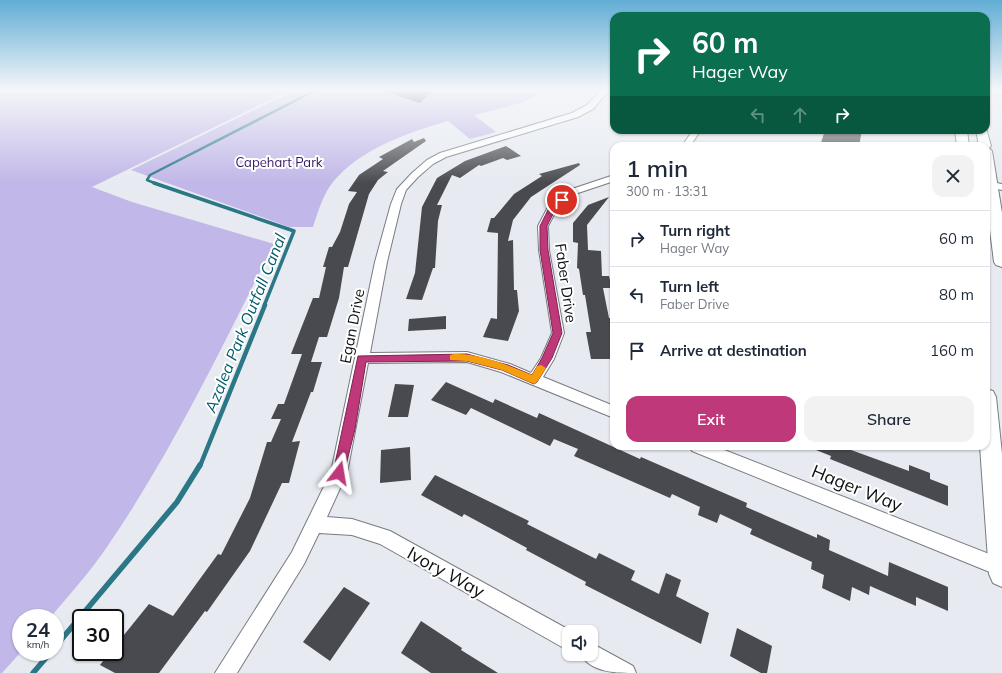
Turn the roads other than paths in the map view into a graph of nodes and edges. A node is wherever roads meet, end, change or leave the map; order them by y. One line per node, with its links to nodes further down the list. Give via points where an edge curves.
1 (557, 120): 8 (street, Egan Drive, via 443,155 430,162 402,189 381,262)
2 (990, 170): 4 (main road)
3 (610, 179): 9 (street, Faber Drive, via 572,192 553,207 543,226 544,250 558,333)
4 (993, 184): 6 (main road)
5 (990, 216): 6 (main road)
6 (997, 224): 7 (main road)
7 (1002, 262)
8 (362, 358): 9 (street, via 467,357); 13 (street, Egan Drive, via 339,473)
9 (534, 380): 10 (street)
10 (610, 410)
11 (990, 440): 14 (main road)
12 (707, 450): 14 (street, Hager Way)
13 (315, 524): 15 (street, Ivory Way, via 352,527 384,537); 17 (street, Egan Drive, via 298,558)
14 (1002, 571)
15 (562, 637)
16 (598, 657): 18 (street)
17 (225, 673)
18 (626, 673)

